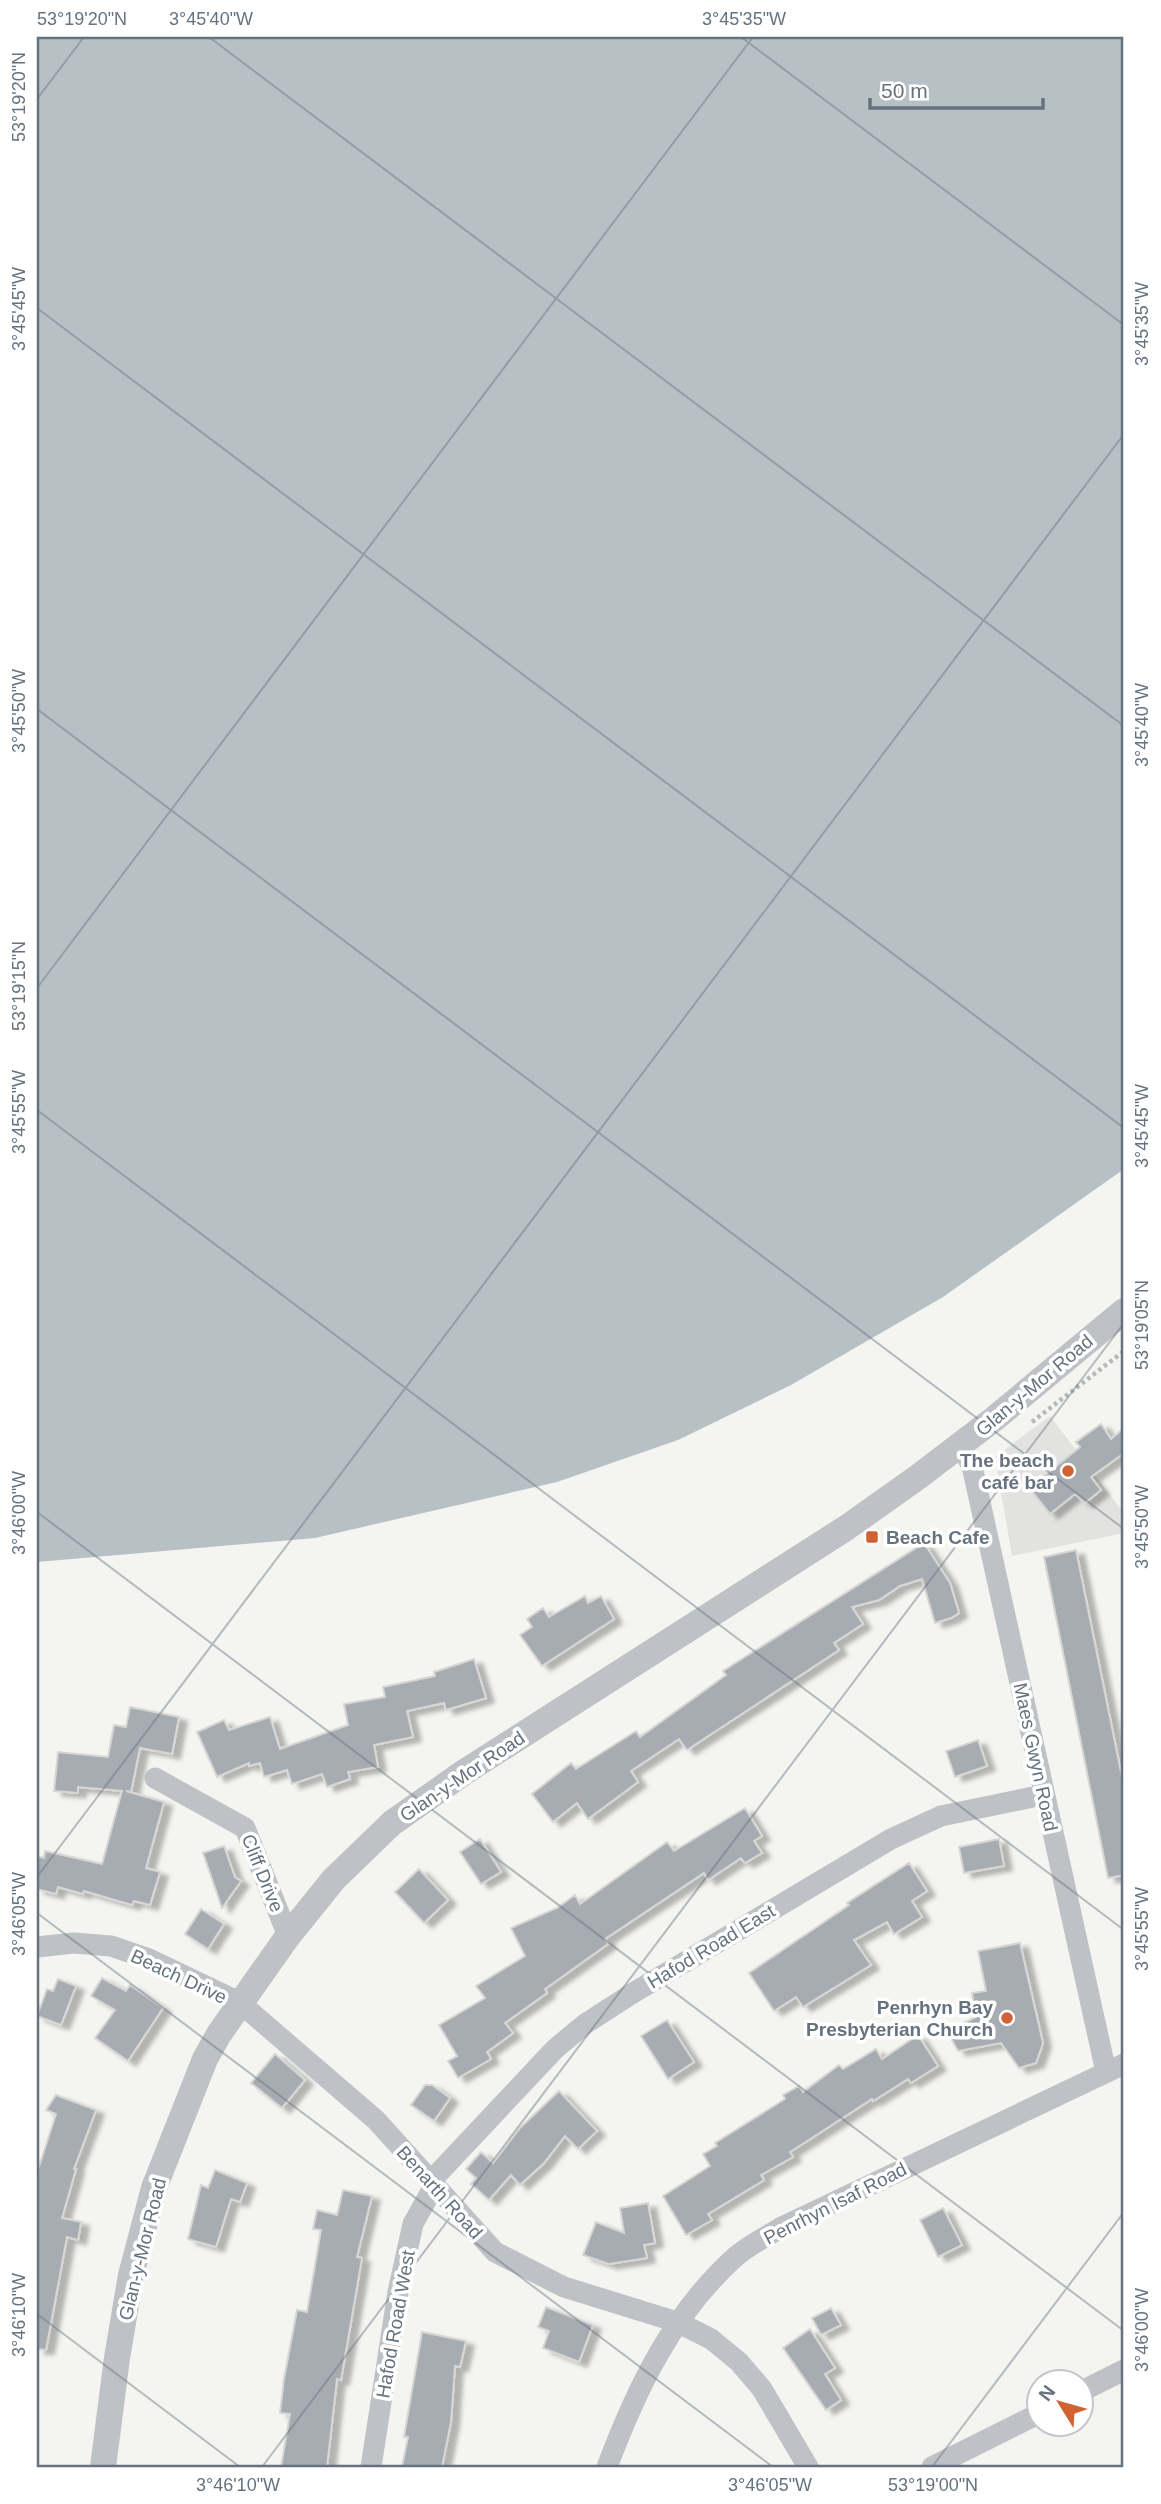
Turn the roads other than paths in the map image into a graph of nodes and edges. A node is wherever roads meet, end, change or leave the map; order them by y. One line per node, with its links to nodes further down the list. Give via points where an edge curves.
1 (1124, 1311): 2 (street, Glan-y-Mor Road)
2 (960, 1445): 4 (street, Maes Gwyn Road, via 972,1466); 5 (street, Glan-y-Mor Road, via 846,1528 392,1823 334,1879)
3 (155, 1778): 5 (street, Cliff Drive, via 245,1828)
4 (1044, 1795): 8 (street, Maes Gwyn Road); 9 (street, Hafod Road East, via 941,1816 891,1839 633,1993 555,2049)
5 (288, 1936): 7 (street, Glan-y-Mor Road)
6 (37, 1947): 7 (street, Beach Drive, via 74,1942 111,1946 149,1959)
7 (239, 2003): 9 (street, Benarth Road, via 376,2120); 14 (street, Glan-y-Mor Road, via 205,2059 154,2188 131,2275)
8 (1115, 2068): 10 (street, Penrhyn Isaf Road, via 782,2227 735,2257)
9 (432, 2184): 10 (street, Benarth Road, via 495,2252 564,2287); 15 (street, Hafod Road West, via 413,2224 398,2292)
10 (677, 2322): 16 (street, Penrhyn Isaf Road, via 629,2409); 17 (street, Benarth Road, via 711,2339 739,2361 768,2399)
11 (1124, 2370): 12 (street)
12 (1094, 2385)
13 (1024, 2421): 18 (street)
14 (103, 2467)
15 (371, 2467)
16 (607, 2467)
17 (808, 2467)
18 (932, 2467)

